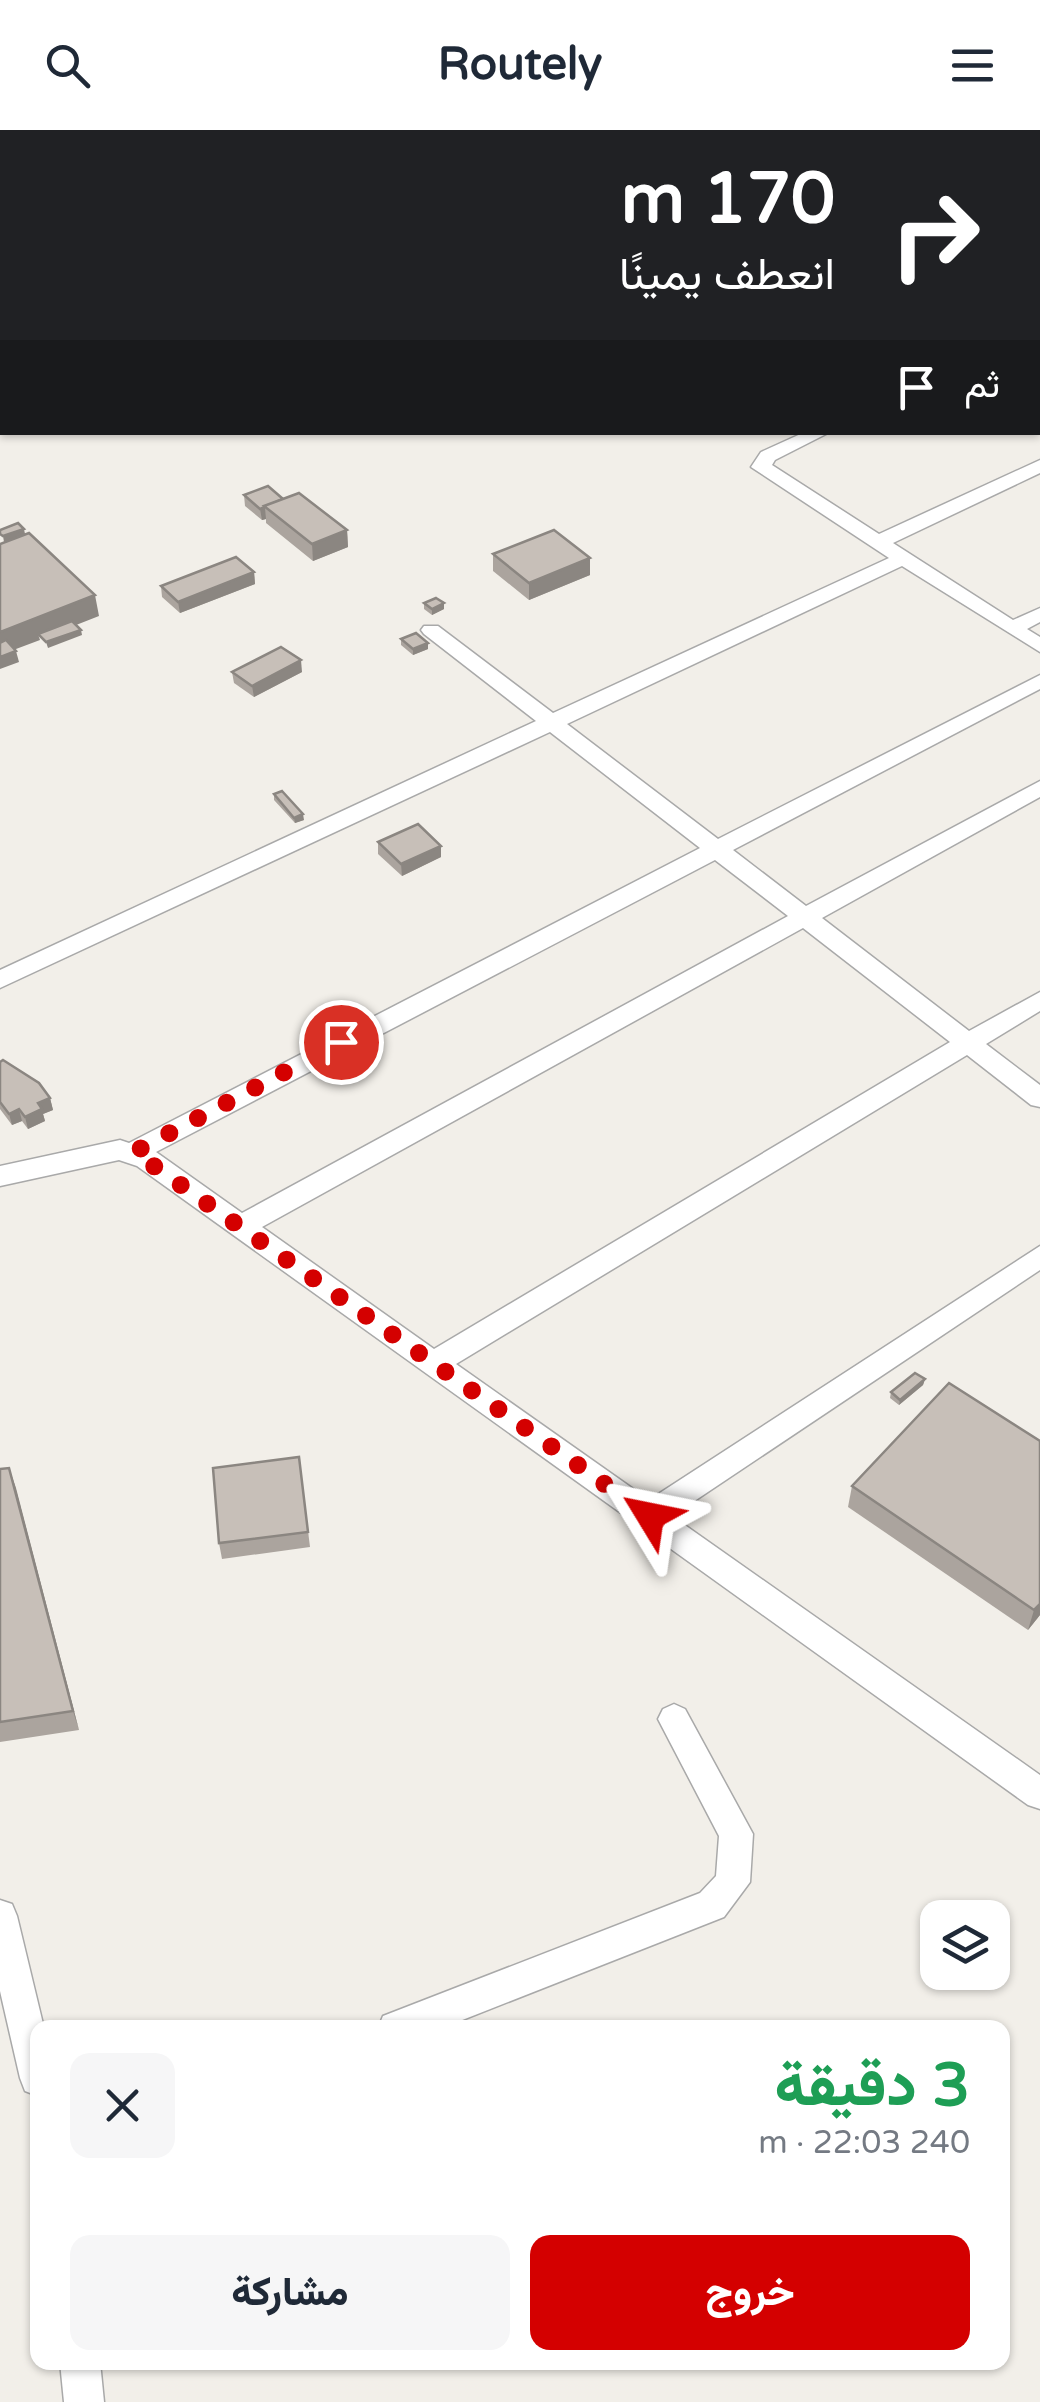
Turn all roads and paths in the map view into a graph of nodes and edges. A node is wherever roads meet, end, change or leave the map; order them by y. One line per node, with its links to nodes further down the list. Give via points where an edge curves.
1 (814, 435): 3 (street, via 768,456 761,467)
2 (1040, 466): 3 (street)
3 (876, 543): 4 (street)
4 (902, 560): 6 (street); 10 (street)
5 (1040, 614): 6 (street)
6 (1012, 628): 8 (street)
7 (431, 630): 10 (street)
8 (1040, 646)
9 (1040, 681): 12 (street)
10 (552, 722): 12 (street); 14 (street)
11 (1040, 788): 13 (street)
12 (716, 848): 13 (street); 18 (street)
13 (805, 917): 16 (street); 20 (street)
14 (0, 980)
15 (1040, 1000): 16 (street)
16 (969, 1043): 17 (street); 22 (street)
17 (1040, 1098)
18 (134, 1152): 19 (street); 20 (street)
19 (0, 1176)
20 (242, 1226): 22 (street)
21 (1040, 1256): 23 (street)
22 (434, 1363): 23 (street)
23 (650, 1516): 25 (street)
24 (674, 1719): 27 (street, via 736,1834 733,1882 712,1905)
25 (1040, 1794)
26 (0, 1916): 28 (street)
27 (417, 2020)
28 (30, 2044)
29 (81, 2370): 30 (street)
30 (84, 2402)

